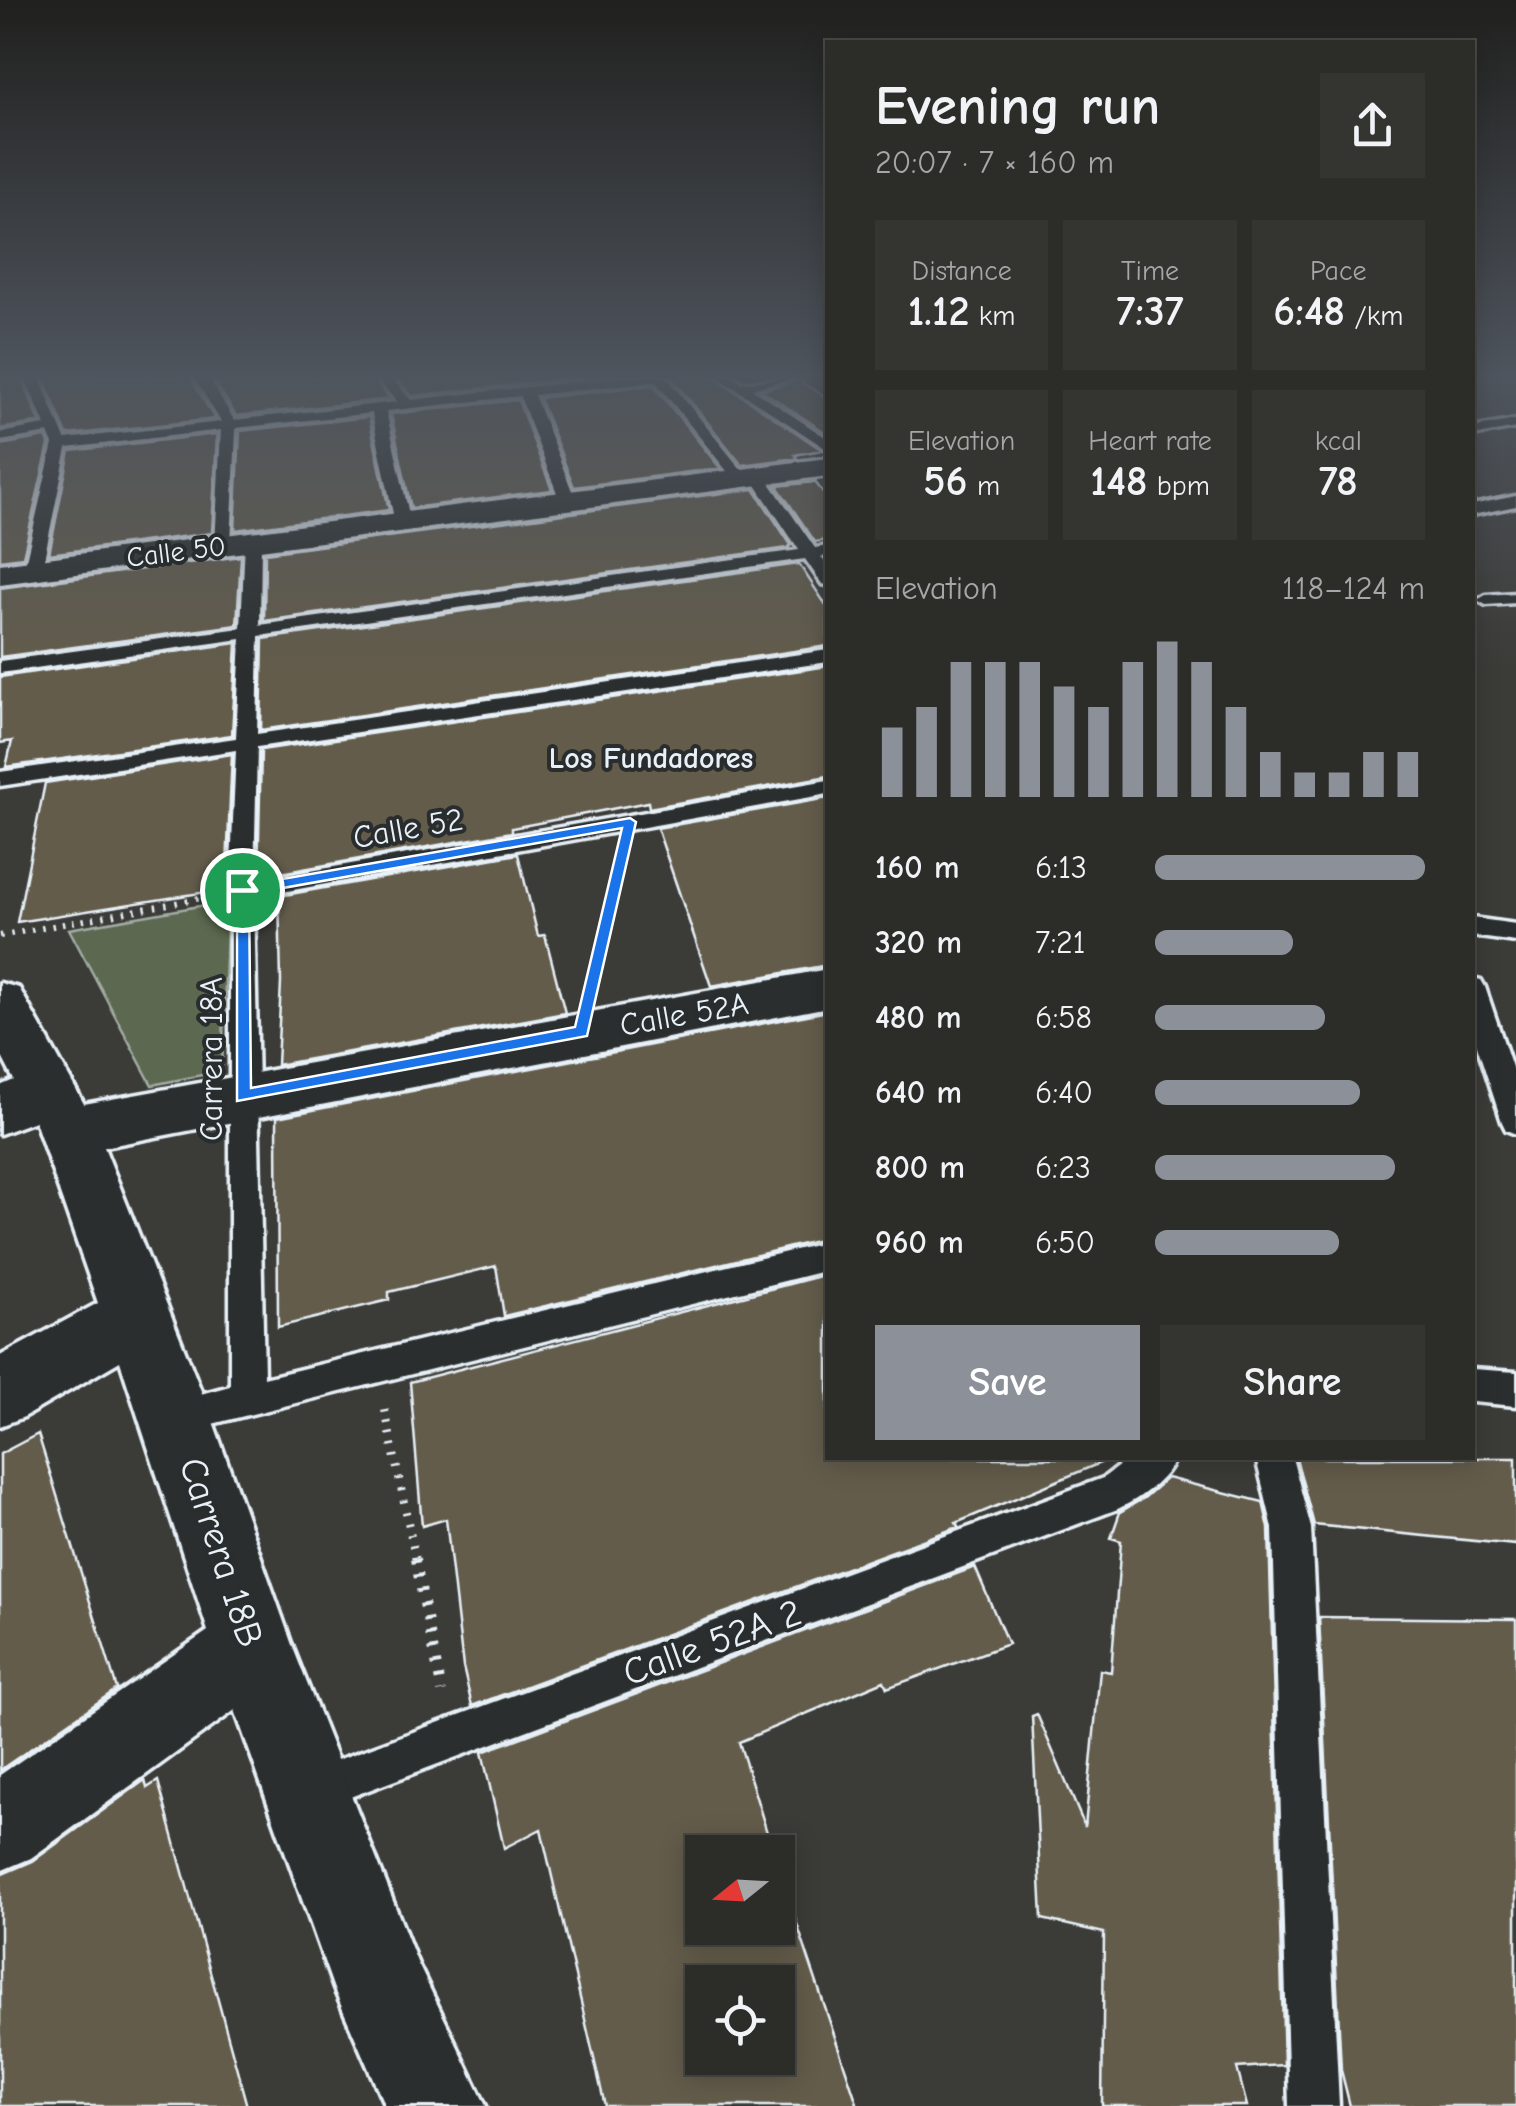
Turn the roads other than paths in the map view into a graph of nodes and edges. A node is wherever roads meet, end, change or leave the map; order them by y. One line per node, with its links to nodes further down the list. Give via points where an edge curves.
1 (53, 475): 13 (lane)
2 (234, 475): 11 (lane, Carrera 18A)
3 (392, 475): 10 (lane)
4 (558, 475): 8 (lane)
5 (763, 475): 6 (street, Calle 50)
6 (749, 477): 8 (street, Calle 50); 12 (lane)
7 (1516, 501): 9 (lane)
8 (568, 502): 10 (street, Calle 50)
9 (1475, 509)
10 (403, 524): 11 (street, Calle 50)
11 (238, 543): 13 (street, Calle 50); 17 (lane, Carrera 18A)
12 (818, 552): 17 (lane)
13 (33, 569): 14 (street, Calle 50)
14 (0, 574)
15 (1516, 598): 16 (lane)
16 (1486, 600)
17 (250, 631): 19 (lane); 20 (lane, Carrera 18A)
18 (825, 656): 20 (lane)
19 (0, 667)
20 (247, 743): 21 (lane); 23 (lane, Carrera 18A)
21 (0, 779)
22 (825, 788): 23 (lane, Calle 52)
23 (242, 890): 29 (lane, Carrera 18A)
24 (1475, 927): 25 (lane)
25 (1516, 933)
26 (825, 989): 29 (street, Calle 52A)
27 (1475, 996): 31 (lane)
28 (0, 1002): 30 (street, Carrera 18B)
29 (243, 1096): 30 (street, Calle 52A); 37 (lane, Carrera 18A)
30 (38, 1111): 33 (street, Carrera 18B)
31 (1516, 1122)
32 (825, 1257): 37 (lane)
33 (136, 1317): 36 (street); 38 (street, Carrera 18B)
34 (1475, 1384): 35 (lane)
35 (1516, 1390)
36 (0, 1394)
37 (247, 1396): 38 (lane)
38 (176, 1416): 41 (street, Carrera 18B)
39 (1155, 1460): 42 (lane, Calle 52A 2, via 1116,1492)
40 (1275, 1460): 45 (lane, via 1292,1528)
41 (253, 1648): 42 (street, Carrera 18B); 43 (street)
42 (308, 1792): 44 (street, Carrera 18B, via 380,1989)
43 (0, 1827)
44 (436, 2106)
45 (1314, 2106)

